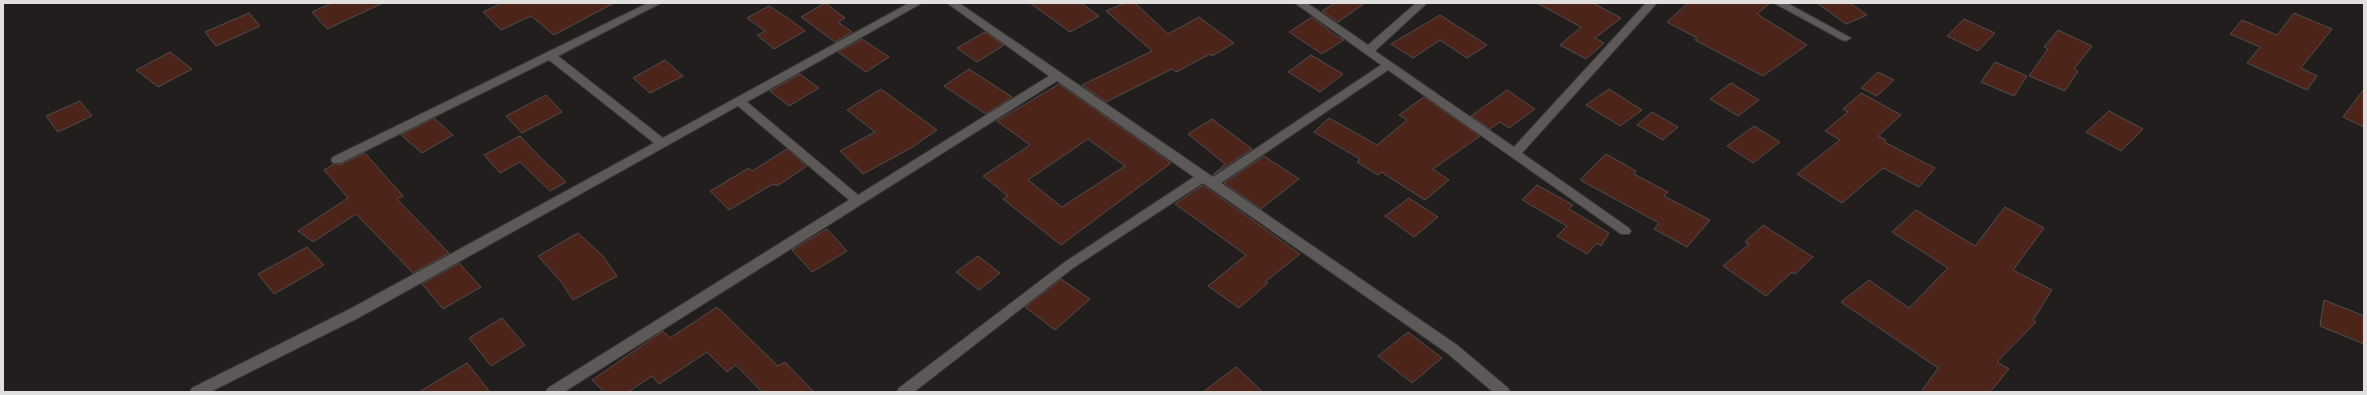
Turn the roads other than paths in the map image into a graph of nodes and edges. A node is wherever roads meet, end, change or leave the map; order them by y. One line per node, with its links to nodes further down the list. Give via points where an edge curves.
1 (656, 3): 10 (street)
2 (917, 3): 13 (street)
3 (952, 3): 12 (street)
4 (1300, 3): 9 (street)
5 (1422, 3): 9 (street)
6 (1652, 3): 15 (street)
7 (1779, 3): 8 (street)
8 (1846, 38)
9 (1368, 51): 11 (street)
10 (550, 55): 14 (street); 16 (street)
11 (1388, 65): 15 (street); 17 (street)
12 (1058, 75): 17 (street); 18 (street)
13 (739, 102): 14 (street); 18 (street)
14 (661, 143): 20 (street, via 355,314)
15 (1515, 154): 19 (street)
16 (337, 160)
17 (1208, 180): 22 (street, via 1069,265); 23 (street, via 1452,349)
18 (858, 201): 21 (street)
19 (1625, 231)
20 (197, 392)
21 (553, 392)
22 (904, 392)
23 (1503, 392)

